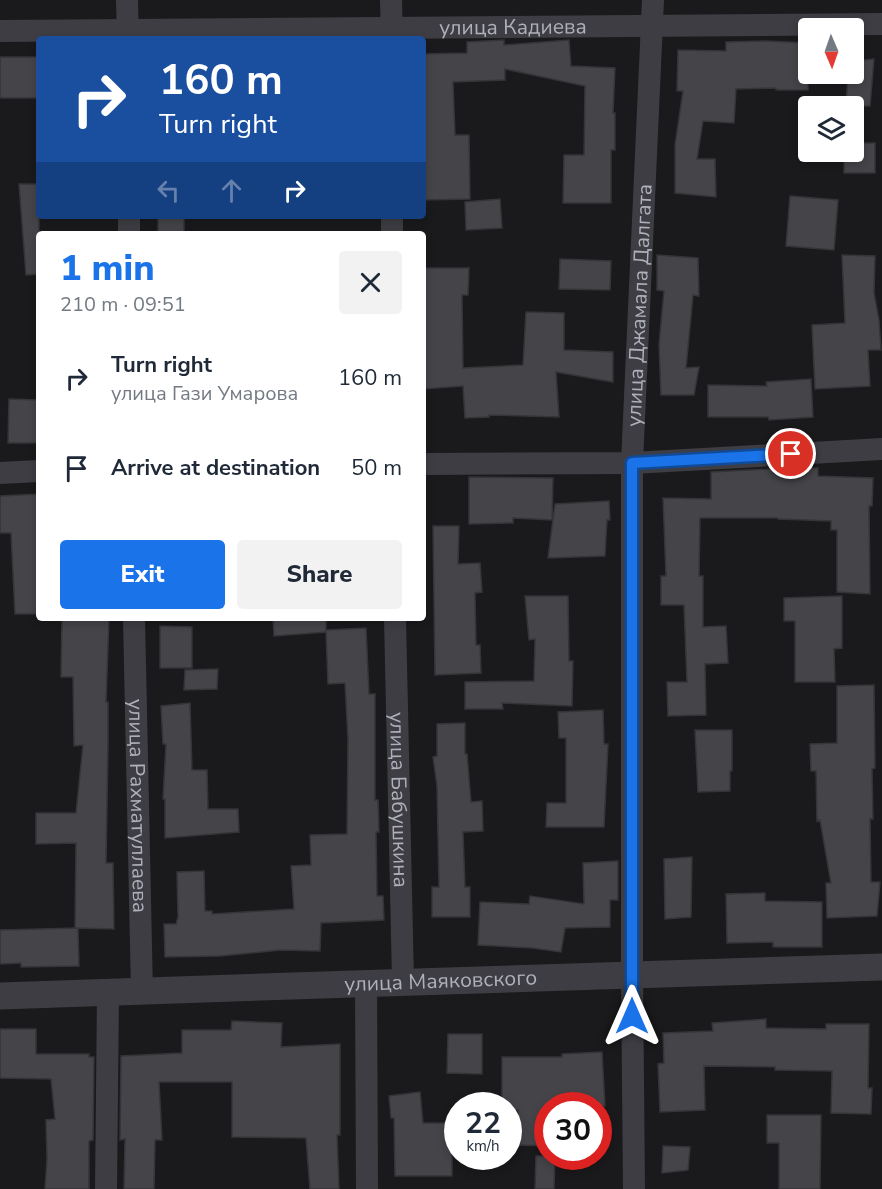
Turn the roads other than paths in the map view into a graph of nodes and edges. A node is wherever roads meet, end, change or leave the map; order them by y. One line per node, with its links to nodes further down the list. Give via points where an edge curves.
1 (127, 0): 8 (street)
2 (391, 0): 7 (street)
3 (653, 0): 5 (street, улица Джамала Далгата)
4 (882, 24): 5 (street, улица Кадиева)
5 (653, 26): 7 (street, улица Кадиева); 10 (street, улица Джамала Далгата)
6 (0, 31): 8 (street, улица Кадиева)
7 (392, 33): 8 (street, улица Кадиева)
8 (128, 35)
9 (882, 449): 10 (street)
10 (632, 463): 11 (street); 17 (street, улица Джамала Далгата)
11 (426, 464)
12 (36, 471): 13 (street)
13 (0, 473)
14 (134, 621): 20 (street, улица Рахматуллаева)
15 (395, 621): 18 (street, улица Бабушкина)
16 (882, 967): 17 (street, улица Маяковского)
17 (632, 973): 18 (street, улица Маяковского); 25 (street, улица Джамала Далгата)
18 (403, 981): 19 (street, улица Маяковского)
19 (366, 983): 20 (street, улица Маяковского); 24 (street)
20 (142, 992): 21 (street, улица Маяковского)
21 (108, 993): 22 (street, улица Маяковского); 23 (street)
22 (0, 996)
23 (106, 1189)
24 (367, 1189)
25 (634, 1189)

